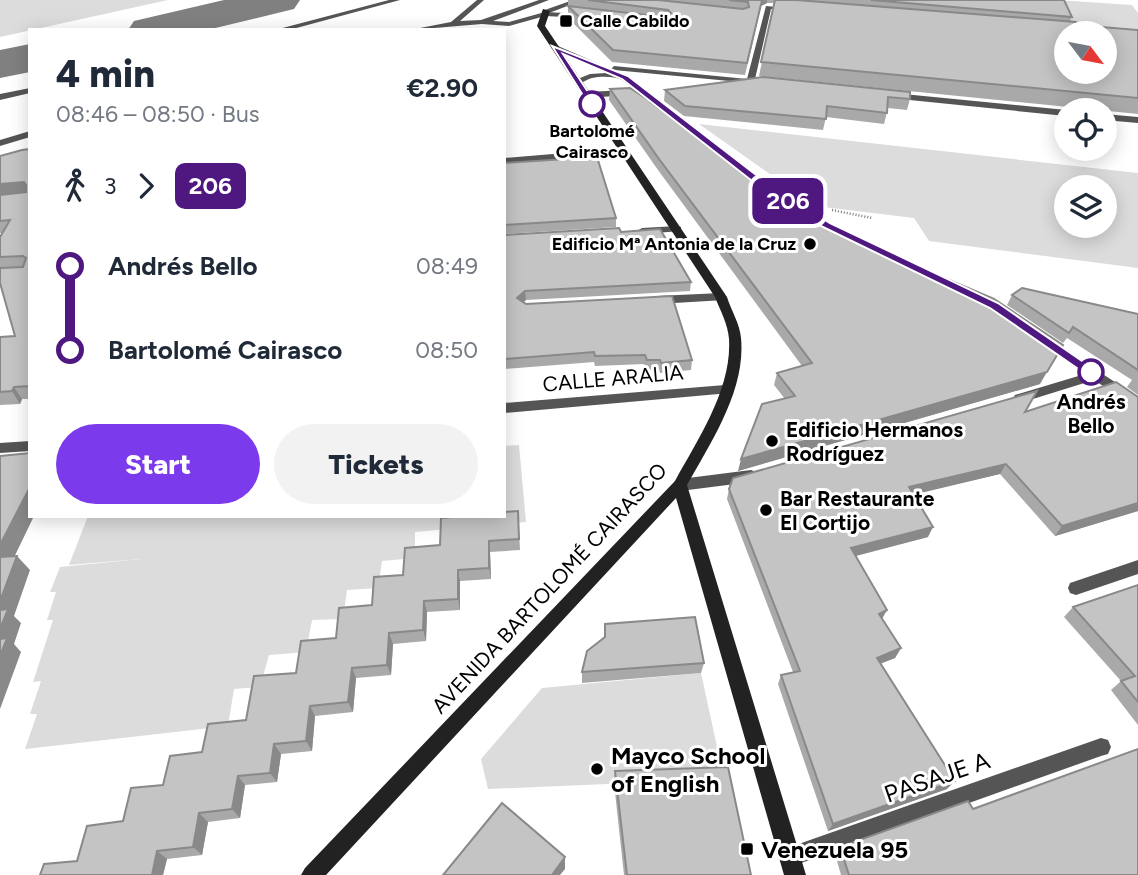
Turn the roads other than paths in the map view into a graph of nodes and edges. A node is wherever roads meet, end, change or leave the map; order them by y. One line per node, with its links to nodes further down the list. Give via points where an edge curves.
1 (397, 0): 11 (street)
2 (481, 0): 10 (street)
3 (546, 0): 9 (street)
4 (581, 0): 5 (street); 7 (street)
5 (591, 1)
6 (795, 9): 17 (street, via 768,7)
7 (546, 13): 8 (street); 9 (street, via 509,24); 13 (street, AVENIDA BARTOLOMÉ CAIRASCO, via 541,26)
8 (596, 17)
9 (482, 22): 10 (street)
10 (453, 24): 12 (street)
11 (287, 28)
12 (427, 28)
13 (555, 48): 14 (street); 18 (street, AVENIDA BARTOLOMÉ CAIRASCO)
14 (598, 66): 15 (street); 16 (street)
15 (642, 71): 16 (street); 17 (street)
16 (625, 78): 18 (street, via 600,75); 21 (street)
17 (751, 81): 19 (street)
18 (578, 82): 23 (street, AVENIDA BARTOLOMÉ CAIRASCO)
19 (764, 83)
20 (28, 90): 24 (street)
21 (638, 90): 23 (street); 32 (street)
22 (883, 94): 25 (street)
23 (586, 95): 30 (street, AVENIDA BARTOLOMÉ CAIRASCO)
24 (0, 97)
25 (1054, 112)
26 (1117, 118): 27 (street)
27 (1138, 120)
28 (28, 136): 29 (street)
29 (0, 143)
30 (625, 151): 31 (street); 35 (street, AVENIDA BARTOLOMÉ CAIRASCO)
31 (506, 161)
32 (734, 163)
33 (754, 178): 34 (street)
34 (827, 225)
35 (677, 229): 36 (street); 37 (street, AVENIDA BARTOLOMÉ CAIRASCO)
36 (632, 231)
37 (721, 297): 38 (street); 41 (street, AVENIDA BARTOLOMÉ CAIRASCO, via 735,337 734,367)
38 (637, 301)
39 (1040, 337): 40 (street)
40 (1096, 375): 42 (street); 43 (street)
41 (725, 390): 44 (street, CALLE ARALIA); 48 (street, AVENIDA BARTOLOMÉ CAIRASCO, via 708,435)
42 (1006, 401)
43 (1138, 404)
44 (506, 408)
45 (28, 446): 46 (street)
46 (0, 448)
47 (766, 471): 48 (street, via 740,479)
48 (680, 485): 52 (street); 53 (street, AVENIDA BARTOLOMÉ CAIRASCO)
49 (1138, 567): 50 (street)
50 (1076, 588)
51 (1101, 747): 52 (street, PASAJE A)
52 (792, 866)
53 (312, 875)

